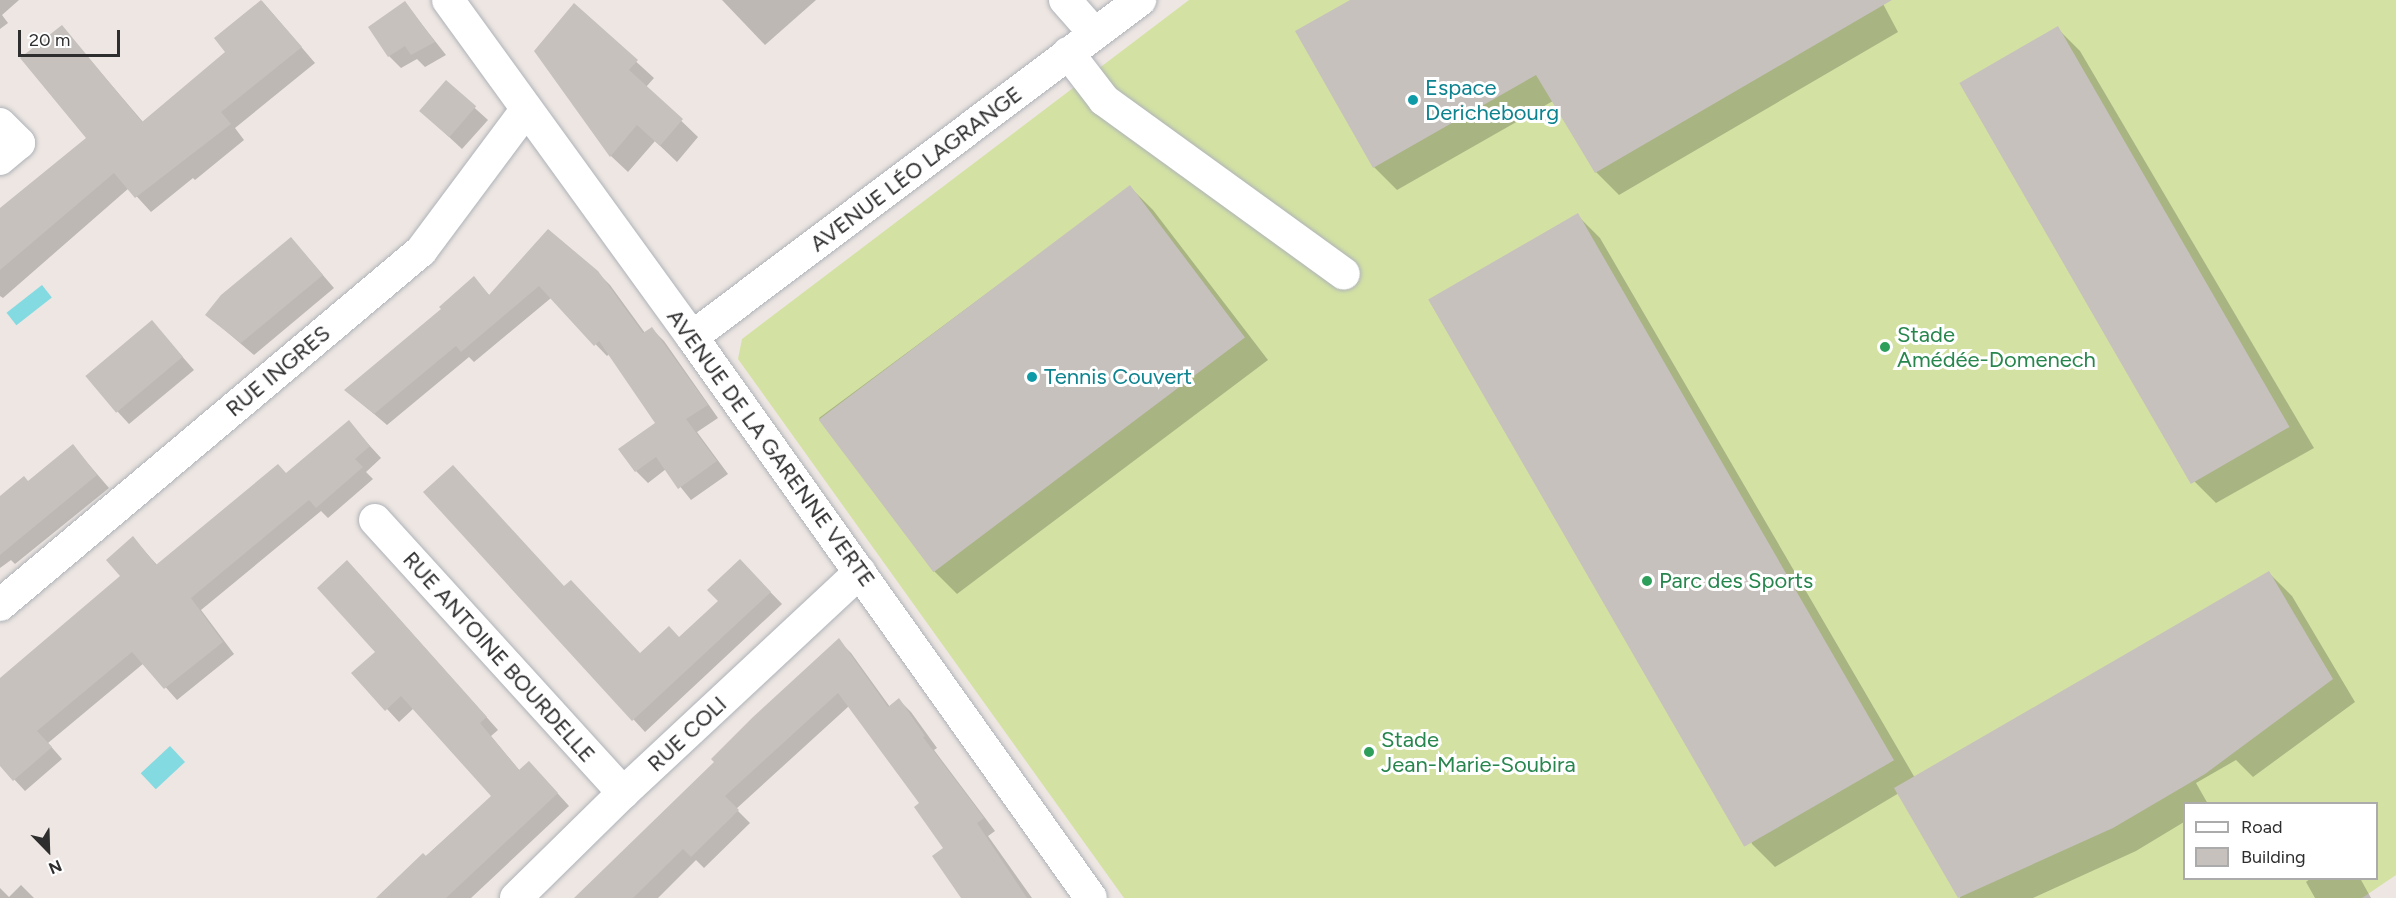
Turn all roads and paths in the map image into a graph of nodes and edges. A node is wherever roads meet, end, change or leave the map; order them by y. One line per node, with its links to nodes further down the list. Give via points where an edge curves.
1 (448, 0): 6 (street, AVENUE DE LA GARENNE VERTE)
2 (1065, 0): 4 (street)
3 (1140, 0): 4 (street, AVENUE LÉO LAGRANGE)
4 (1095, 34): 5 (street, AVENUE LÉO LAGRANGE)
5 (1068, 53): 9 (street, via 1104,100); 10 (street, AVENUE LÉO LAGRANGE)
6 (526, 110): 10 (street, AVENUE DE LA GARENNE VERTE); 13 (street, RUE INGRES, via 421,250)
7 (0, 124): 8 (street, via 19,143)
8 (0, 159)
9 (1344, 274)
10 (692, 337): 12 (street, AVENUE DE LA GARENNE VERTE)
11 (375, 520): 14 (street, RUE ANTOINE BOURDELLE)
12 (860, 572): 14 (street, RUE COLI); 16 (street, AVENUE DE LA GARENNE VERTE)
13 (0, 604)
14 (623, 793): 15 (street, RUE COLI)
15 (516, 898)
16 (1091, 898)

